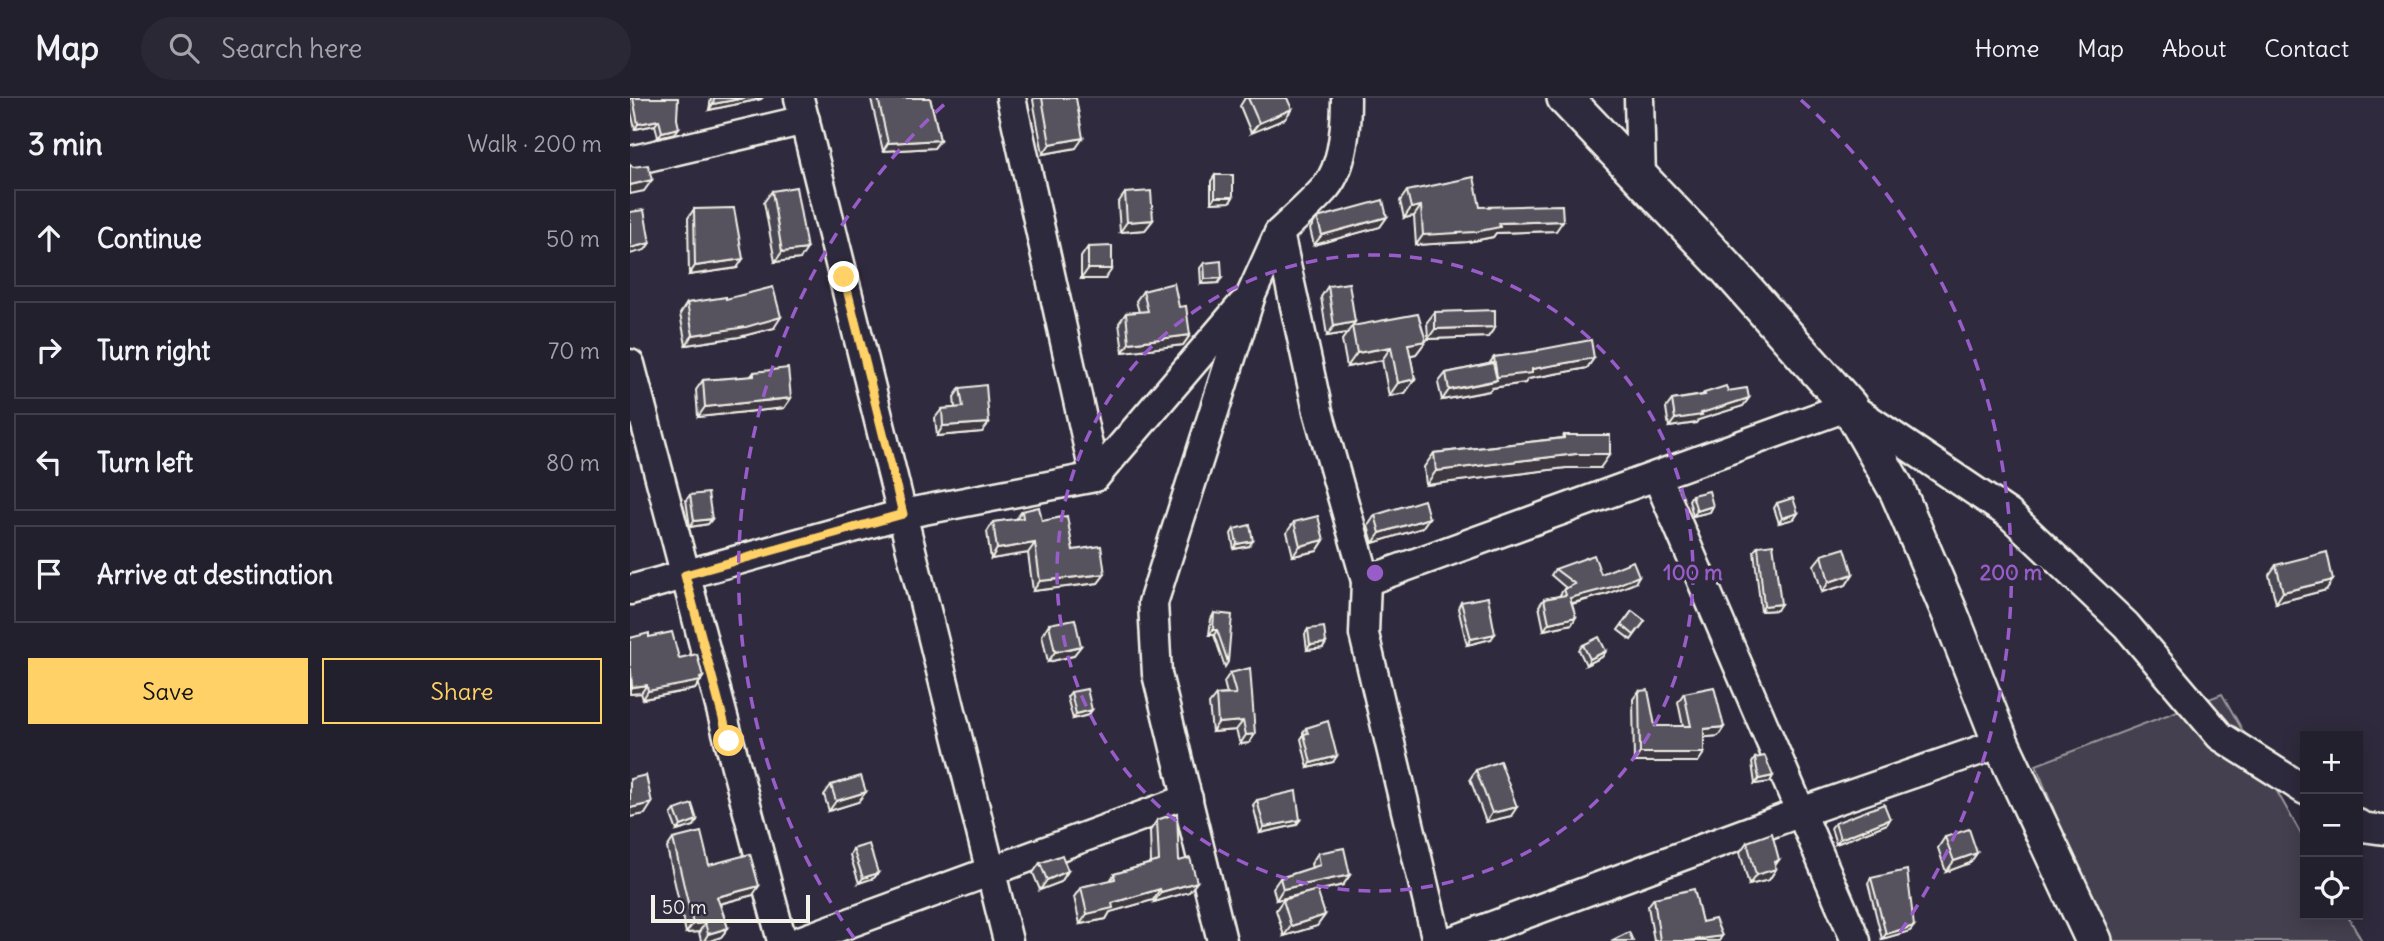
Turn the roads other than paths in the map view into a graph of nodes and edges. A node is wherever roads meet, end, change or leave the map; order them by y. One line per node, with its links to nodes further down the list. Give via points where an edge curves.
1 (1011, 98): 13 (street)
2 (1346, 98): 8 (street, via 1341,154 1328,185)
3 (1565, 98): 7 (main road)
4 (1646, 102): 7 (street)
5 (802, 109): 6 (street); 14 (street)
6 (630, 161)
7 (1641, 179): 11 (main road)
8 (1279, 233): 9 (street); 16 (street, via 1318,411)
9 (1251, 295): 13 (street); 20 (street, via 1153,603 1157,674)
10 (630, 364): 15 (street)
11 (1849, 406): 12 (street); 18 (main road, via 1898,492); 19 (street, via 2010,514 2126,625 2220,736)
12 (1657, 476): 16 (street); 21 (street)
13 (1095, 477): 14 (street)
14 (903, 514): 15 (street); 24 (street)
15 (685, 575): 17 (street); 25 (street)
16 (1366, 581): 29 (street, via 1364,634)
17 (630, 590)
18 (2001, 743): 21 (street); 32 (main road)
19 (2300, 787)
20 (1188, 800): 24 (street); 28 (street)
21 (1801, 812): 30 (street); 31 (street)
22 (2363, 827): 23 (street)
23 (2384, 830)
24 (991, 870): 26 (street); 27 (street)
25 (782, 941)
26 (800, 941)
27 (1008, 941)
28 (1222, 941)
29 (1437, 941)
30 (1452, 941)
31 (1855, 941)
32 (2094, 941)

